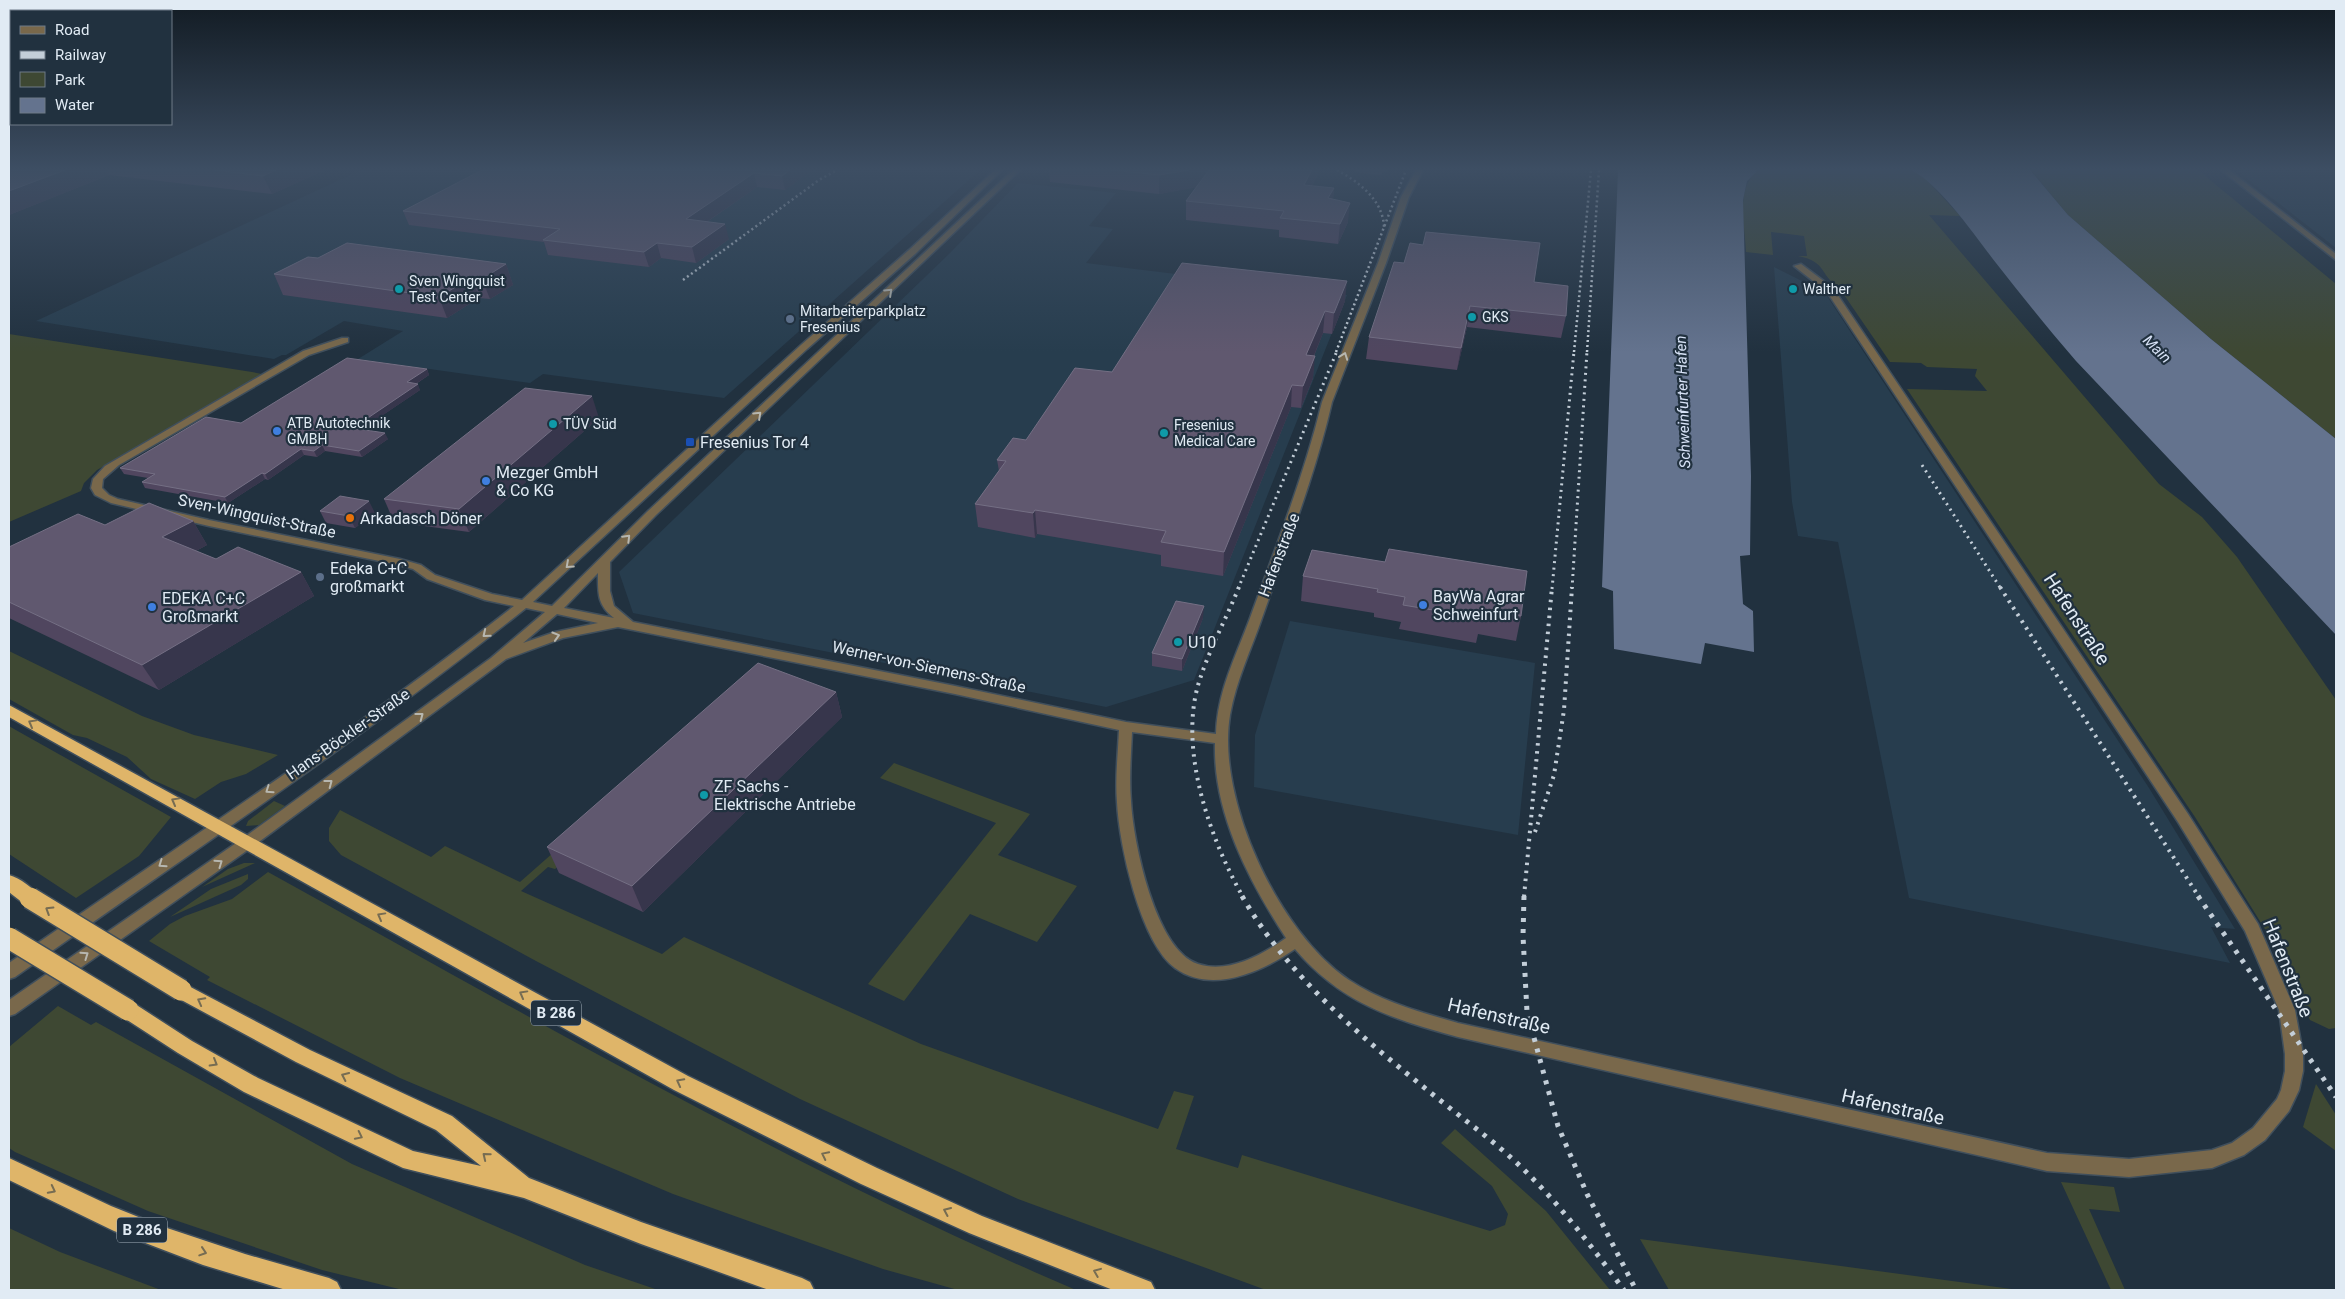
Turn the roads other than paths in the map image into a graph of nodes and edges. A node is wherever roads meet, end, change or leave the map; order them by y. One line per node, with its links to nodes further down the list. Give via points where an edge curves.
1 (935, 231): 8 (street, Hans-Böckler-Straße)
2 (954, 231): 9 (street, Hans-Böckler-Straße, one-way to 2)
3 (1393, 231): 19 (street, Hafenstraße, one-way to 3, via 1232,683 1299,501 1324,422 1327,402)
4 (2301, 231): 5 (street)
5 (2336, 258)
6 (1798, 266): 24 (street, Hafenstraße, via 1830,290 2123,726 2252,929 2286,1010 2294,1054 2290,1090 2274,1118 2260,1134 2212,1159 2129,1168 2047,1162 1424,1020 1392,1010 1341,984 1320,967)
7 (345, 340): 13 (street, Sven-Wingquist-Straße, via 306,353 115,463 100,478 96,491 114,501 396,561 417,567 430,577 490,597)
8 (804, 347): 9 (street); 10 (street, Hans-Böckler-Straße)
9 (827, 349): 11 (street, Hans-Böckler-Straße, one-way to 9)
10 (668, 472): 11 (street); 13 (street, Hans-Böckler-Straße, one-way to 13)
11 (692, 476): 12 (street, Hans-Böckler-Straße, one-way to 11)
12 (604, 562): 14 (street, Hans-Böckler-Straße); 15 (street, Werner-von-Siemens-Straße, via 604,591 608,608)
13 (524, 604): 14 (street, Werner-von-Siemens-Straße); 20 (street, Hans-Böckler-Straße, one-way to 20, via 397,700)
14 (555, 610): 15 (street, Werner-von-Siemens-Straße); 16 (street, Hans-Böckler-Straße)
15 (630, 625): 16 (street, Hans-Böckler-Straße, one-way to 15, via 534,643 578,629); 18 (street, Werner-von-Siemens-Straße)
16 (494, 661): 21 (street, Hans-Böckler-Straße, one-way to 16)
17 (9, 710): 20 (highway, one-way to 17)
18 (1126, 727): 19 (street, Werner-von-Siemens-Straße); 24 (street, via 1123,786 1135,875 1153,924 1169,952 1189,967 1232,972 1261,962)
19 (1222, 739): 24 (street, Hafenstraße, via 1226,778 1246,851 1269,900)
20 (216, 826): 21 (highway, B 286); 25 (street, Hans-Böckler-Straße, one-way to 25)
21 (247, 843): 26 (street, Hans-Böckler-Straße, one-way to 21); 31 (highway, B 286, one-way to 21, via 977,1225 869,1176 681,1083)
22 (9, 882): 28 (highway, one-way to 22, bridge, via 444,1123 303,1056 180,990)
23 (9, 938): 28 (highway, one-way to 28, bridge, via 252,1085 411,1161)
24 (1296, 940)
25 (9, 972)
26 (13, 1006)
27 (9, 1169): 29 (highway, B 286, one-way to 29, via 161,1238)
28 (524, 1187): 30 (highway)
29 (329, 1290)
30 (802, 1290)
31 (1142, 1290)

